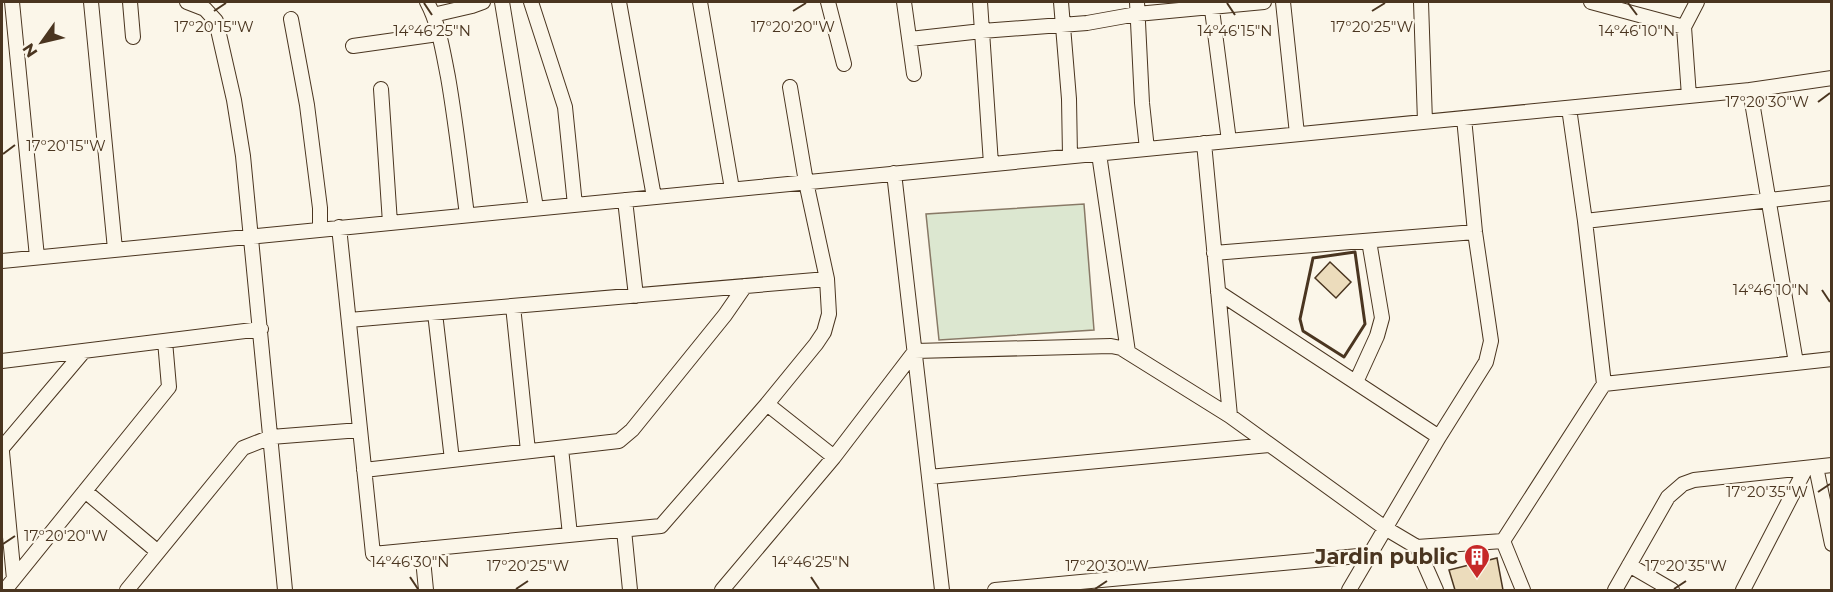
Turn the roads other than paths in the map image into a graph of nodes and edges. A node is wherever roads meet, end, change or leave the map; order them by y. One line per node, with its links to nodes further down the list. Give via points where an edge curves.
1 (12, 2): 68 (street)
2 (91, 2): 66 (street)
3 (130, 2): 29 (street)
4 (187, 2): 20 (street)
5 (427, 2): 23 (street)
6 (502, 2): 57 (street)
7 (531, 2): 56 (street, via 565,107)
8 (619, 2): 53 (street)
9 (700, 2): 51 (street)
10 (828, 2): 32 (street)
11 (904, 2): 30 (street)
12 (980, 2): 27 (street)
13 (1060, 2): 25 (street)
14 (1264, 2): 21 (street)
15 (1283, 2): 42 (street)
16 (1421, 2): 41 (street)
17 (1591, 2): 26 (street)
18 (1697, 2): 26 (street)
19 (475, 3): 23 (street)
20 (207, 5): 64 (street, via 216,21 234,100)
21 (1212, 5): 22 (street); 43 (street)
22 (1137, 8): 25 (street, via 1104,21); 45 (street)
23 (434, 15): 28 (street)
24 (291, 19): 62 (street, via 307,105)
25 (1062, 25): 27 (street); 47 (street)
26 (1684, 27): 38 (street)
27 (982, 31): 30 (street); 48 (street)
28 (438, 34): 31 (street); 58 (street, via 453,106)
29 (133, 37)
30 (910, 39): 33 (street)
31 (353, 46)
32 (844, 64)
33 (914, 74)
34 (1832, 78): 37 (street)
35 (790, 87): 50 (street)
36 (381, 89): 60 (street)
37 (1750, 90): 38 (street); 55 (street)
38 (1689, 96): 39 (street)
39 (1569, 108): 40 (street); 59 (street)
40 (1464, 118): 41 (street); 63 (street)
41 (1425, 122): 42 (street)
42 (1298, 134): 43 (street)
43 (1229, 141): 44 (street)
44 (1204, 143): 45 (street); 67 (street)
45 (1148, 149): 46 (street)
46 (1099, 154): 47 (street); 81 (street)
47 (1070, 156): 48 (street)
48 (991, 164): 49 (street)
49 (894, 174): 50 (street); 80 (street)
50 (807, 182): 51 (street); 70 (street)
51 (732, 189): 53 (street)
52 (1832, 193): 55 (street)
53 (654, 197): 54 (street)
54 (625, 200): 56 (street); 73 (street)
55 (1769, 200): 59 (street); 84 (street)
56 (575, 205): 57 (street)
57 (536, 208): 58 (street)
58 (467, 215): 60 (street)
59 (1585, 221): 86 (street)
60 (390, 223): 61 (street)
61 (339, 227): 62 (street); 76 (street)
62 (320, 229): 64 (street)
63 (1474, 232): 65 (street); 91 (street, via 1491,341 1486,362)
64 (253, 236): 66 (street); 77 (street)
65 (1369, 241): 67 (street); 85 (street, via 1382,318)
66 (115, 249): 68 (street)
67 (1214, 253): 72 (street)
68 (37, 257): 69 (street)
69 (2, 261)
70 (827, 279): 71 (street); 87 (street, via 829,314 824,332)
71 (745, 286): 73 (street); 93 (street, via 626,436 619,441)
72 (1218, 292): 85 (street); 88 (street)
73 (636, 296): 74 (street)
74 (513, 306): 75 (street); 95 (street)
75 (435, 313): 76 (street); 97 (street)
76 (349, 320): 89 (street)
77 (261, 329): 78 (street); 90 (street)
78 (165, 341): 79 (street); 102 (street, via 169,387)
79 (84, 351): 83 (street); 94 (street)
80 (915, 351): 81 (street, via 1111,346); 96 (street); 101 (street)
81 (1128, 352): 88 (street)
82 (1832, 359): 84 (street)
83 (2, 361)
84 (1796, 363): 86 (street)
85 (1356, 382): 91 (street)
86 (1604, 384): 106 (street)
87 (767, 404): 96 (street); 104 (street, via 661,526)
88 (1230, 416): 92 (street)
89 (360, 430): 90 (street); 100 (street)
90 (271, 437): 110 (street, via 243,448); 117 (street)
91 (1439, 437): 103 (street)
92 (1269, 445): 101 (street); 103 (street)
93 (561, 448): 95 (street); 105 (street)
94 (2, 450): 113 (street)
95 (528, 451): 97 (street)
96 (834, 457): 120 (street)
97 (452, 460): 100 (street)
98 (1832, 465): 99 (street)
99 (1811, 468): 107 (street); 112 (street, via 1683,484 1668,497); 128 (street)
100 (364, 470): 109 (street, via 373,554)
101 (929, 477): 121 (street)
102 (85, 490): 110 (street); 113 (street)
103 (1385, 528): 108 (street); 111 (street)
104 (624, 530): 105 (street); 119 (street)
105 (570, 535): 109 (street)
106 (1503, 541): 108 (street); 125 (street)
107 (1832, 544)
108 (1417, 547): 124 (street)
109 (422, 549): 118 (street)
110 (158, 552): 116 (street)
111 (1370, 555): 114 (street); 123 (street)
112 (1629, 565): 126 (street); 127 (street)
113 (14, 579): 115 (street)
114 (1055, 588): 122 (street)
115 (2, 590)
116 (127, 591)
117 (285, 591)
118 (426, 591)
119 (630, 591)
120 (722, 591)
121 (942, 591)
122 (995, 591)
123 (1349, 591)
124 (1436, 591)
125 (1524, 591)
126 (1615, 591)
127 (1672, 591)
128 (1743, 591)

